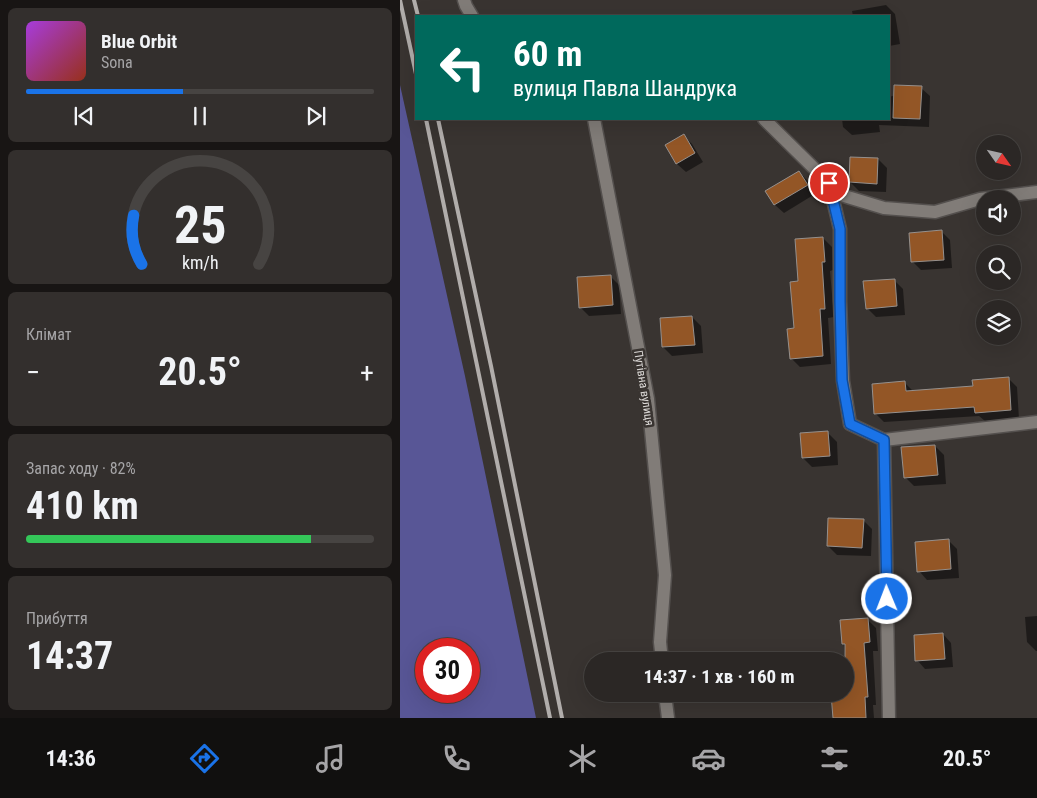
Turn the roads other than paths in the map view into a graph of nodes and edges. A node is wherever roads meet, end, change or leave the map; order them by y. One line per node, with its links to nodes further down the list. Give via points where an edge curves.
1 (464, 0): 2 (street)
2 (471, 15)
3 (594, 120): 9 (street, Путівна вулиця, via 648,399 665,575)
4 (765, 120): 5 (street, via 829,183)
5 (831, 192): 6 (street, via 884,208 935,212 980,199); 8 (street, via 840,229 842,380 850,424)
6 (1037, 192)
7 (1037, 422): 8 (street)
8 (884, 440): 12 (street)
9 (661, 652)
10 (666, 702): 11 (street)
11 (668, 718)
12 (889, 718)

